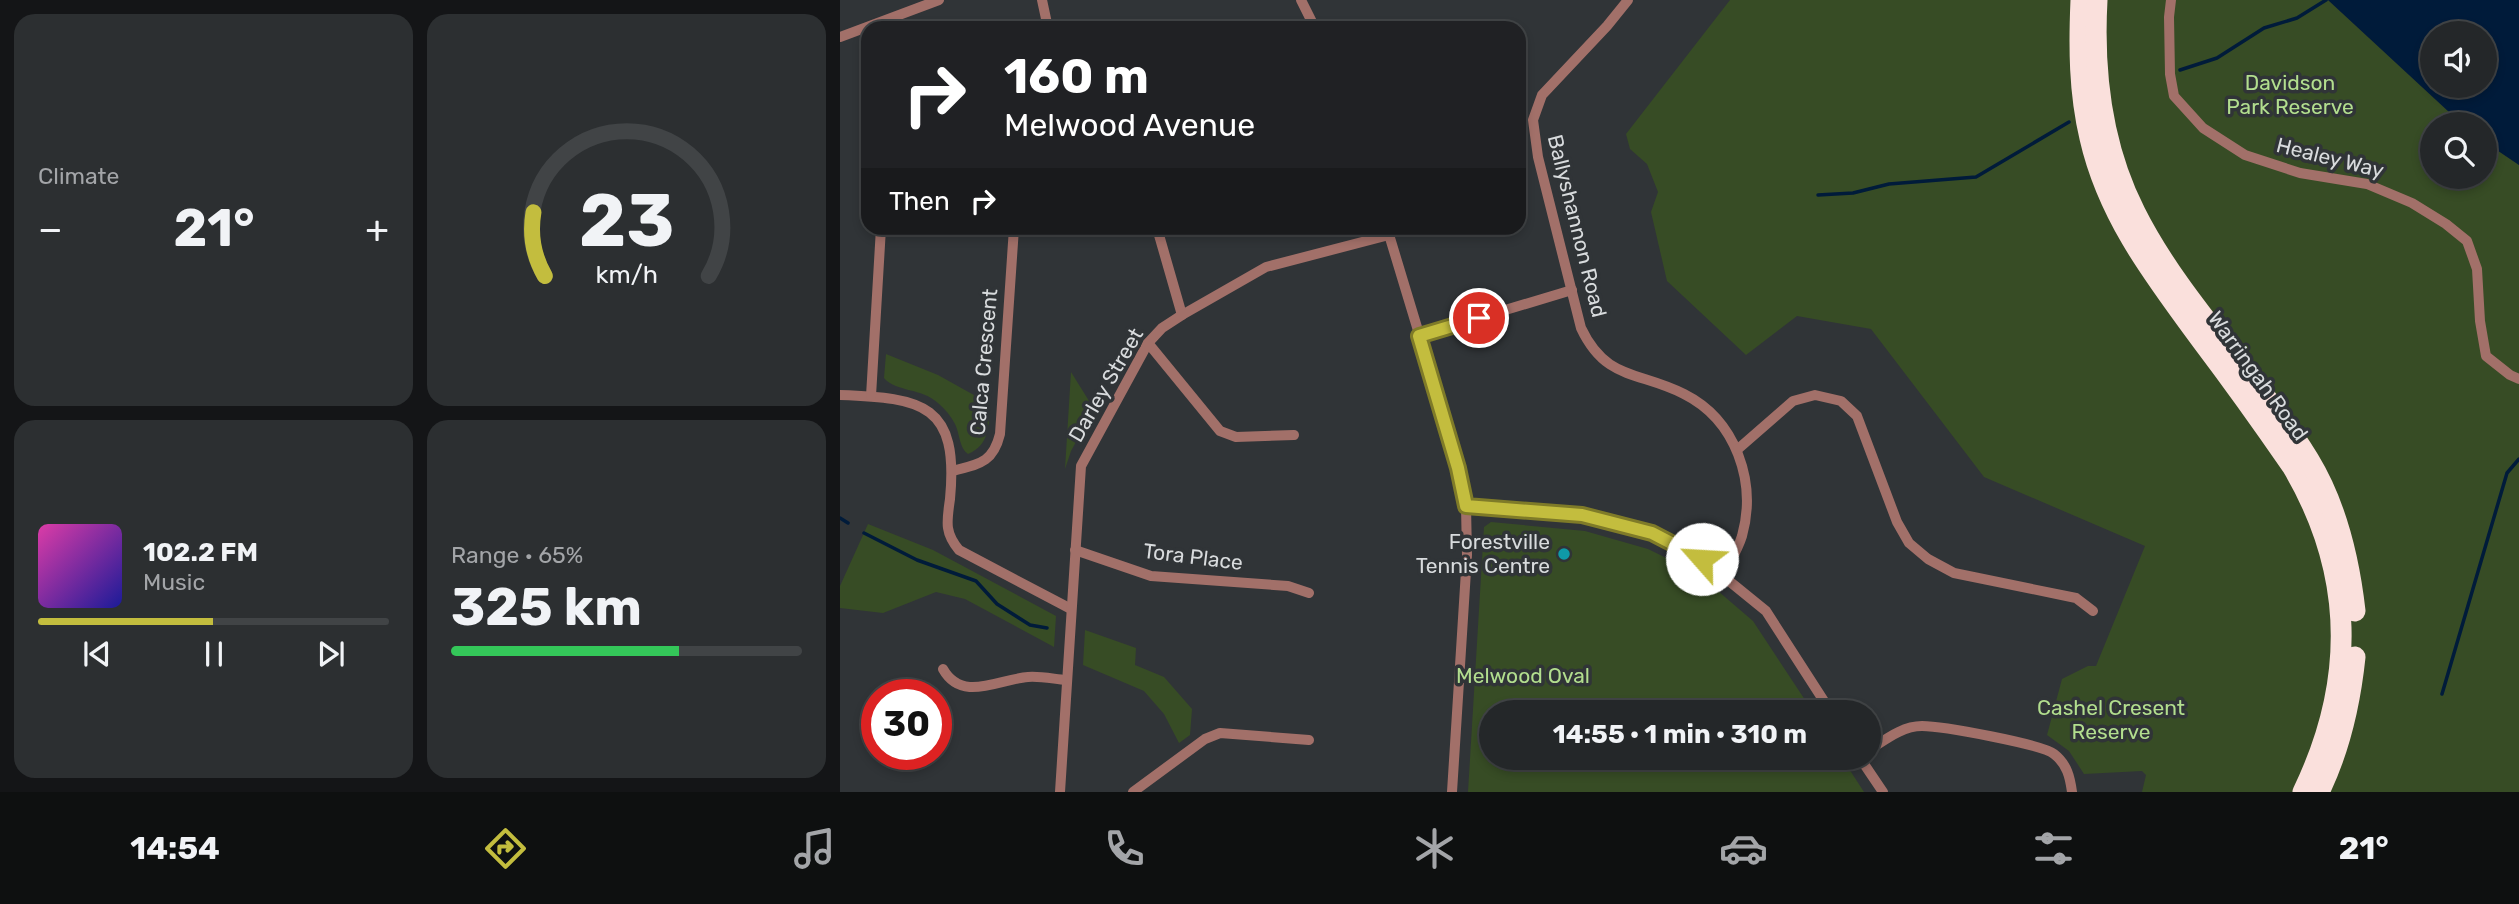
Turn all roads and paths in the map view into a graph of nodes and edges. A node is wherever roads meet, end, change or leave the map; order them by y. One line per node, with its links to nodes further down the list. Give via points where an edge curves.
1 (939, 0): 7 (street)
2 (1042, 0): 8 (street)
3 (1301, 0): 9 (street)
4 (1628, 0): 17 (street, Ballyshannon Road, via 1542,95 1533,120)
5 (2171, 0): 21 (street, Healey Way, via 2174,96 2203,128 2245,155 2300,173 2367,184 2446,224 2467,241 2477,269 2486,356)
6 (2093, 3): 44 (highway, Warringah Road, via 2080,84 2090,138 2120,222 2142,260 2292,466 2325,530 2341,612 2340,657 2333,712); 45 (highway, Warringah Road, via 2104,120 2134,211 2158,252 2310,461 2343,541 2354,603 2355,656 2342,731)
7 (898, 21)
8 (1046, 21)
9 (1312, 21)
10 (861, 31): 11 (street)
11 (840, 37)
12 (881, 235): 23 (street)
13 (1014, 235): 26 (street, Calca Crescent, via 996,450 983,463)
14 (1159, 235): 18 (street)
15 (1374, 235): 18 (street, Darley Street, via 1266,267)
16 (1389, 235): 19 (street)
17 (1572, 290): 19 (street); 25 (street, Ballyshannon Road, via 1581,328 1601,359 1622,372 1687,396 1721,425)
18 (1182, 315): 20 (street, Darley Street)
19 (1419, 336): 27 (street)
20 (1149, 343): 24 (street, via 1220,430 1236,437); 28 (street, Darley Street, via 1082,467)
21 (2519, 379)
22 (840, 395): 23 (street)
23 (871, 396): 26 (street, via 904,399 926,408 950,443)
24 (1294, 435)
25 (1738, 449): 29 (street, Ballyshannon Road, via 1747,507 1742,537); 32 (street, via 1793,401 1815,395 1841,401 1857,416 1897,522 1909,543 1928,559 1954,573 2076,598)
26 (952, 471): 31 (street, via 947,524 949,538 959,550)
27 (1466, 506): 29 (street, via 1582,515 1652,533); 41 (street)
28 (1075, 550): 30 (street, Tora Place, via 1151,576 1288,586); 31 (street, Darley Street)
29 (1724, 574): 35 (street, via 1766,611)
30 (1310, 593)
31 (1071, 609): 34 (street, Darley Street)
32 (2093, 611)
33 (943, 669): 34 (street, via 948,678 974,689 1028,677)
34 (1066, 680): 39 (street, Darley Street)
35 (1823, 700)
36 (1309, 740): 40 (street, via 1220,733)
37 (1881, 742): 43 (street, via 1899,730 1921,726 2037,745 2054,754 2069,773)
38 (1868, 770): 42 (street)
39 (1060, 792)
40 (1133, 792)
41 (1452, 792)
42 (1883, 792)
43 (2072, 792)
44 (2303, 792)
45 (2319, 792)

